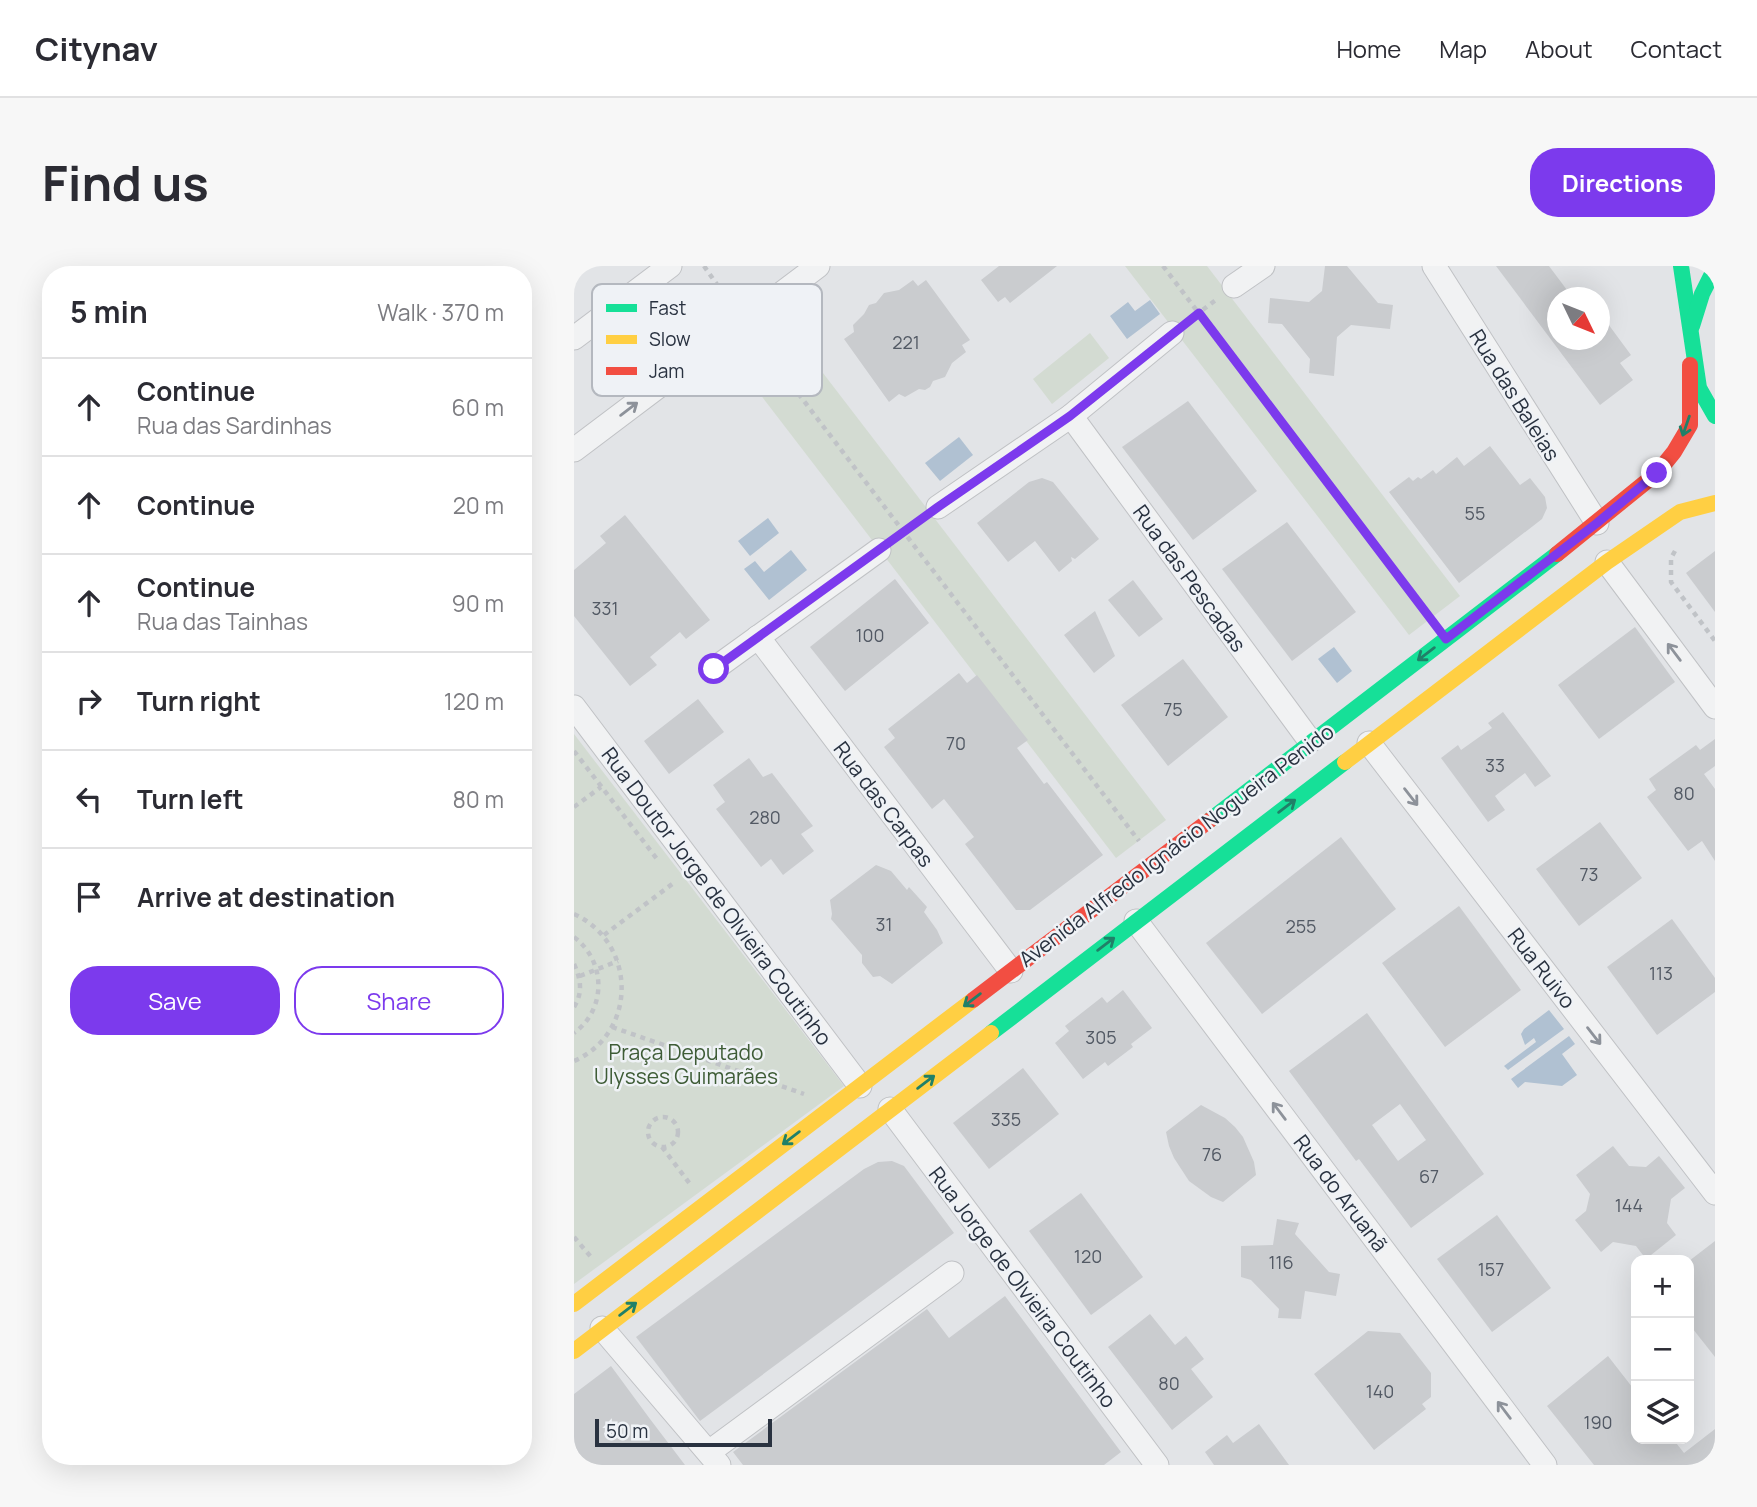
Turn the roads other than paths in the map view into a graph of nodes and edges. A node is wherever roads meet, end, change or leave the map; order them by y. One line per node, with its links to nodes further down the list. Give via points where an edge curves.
1 (670, 266): 7 (street)
2 (818, 266): 8 (street, one-way to 2)
3 (1263, 266): 9 (street)
4 (1434, 266): 20 (street, Rua das Baleias)
5 (1681, 266): 12 (street)
6 (1715, 268): 12 (street)
7 (646, 284)
8 (795, 284)
9 (1234, 286)
10 (592, 324): 13 (street)
11 (1172, 334): 15 (street)
12 (1690, 334): 16 (street, via 1699,388); 20 (street, Avenida Alfredo Ignácio Nogueira Penido, one-way to 20, via 1690,425 1657,473)
13 (574, 338)
14 (646, 396): 17 (street, one-way to 14)
15 (1070, 416): 19 (street); 29 (street, Rua das Pescadas)
16 (1715, 416)
17 (574, 450)
18 (1715, 503): 22 (street, Avenida Alfredo Ignácio Nogueira Penido, via 1680,512)
19 (938, 507)
20 (1597, 523): 23 (street, Avenida Alfredo Ignácio Nogueira Penido)
21 (879, 550): 24 (street)
22 (1607, 562): 23 (street, Avenida Alfredo Ignácio Nogueira Penido); 27 (street, one-way to 22)
23 (1543, 587): 28 (street, Avenida Alfredo Ignácio Nogueira Penido); 28 (street, Avenida Alfredo Ignácio Nogueira Penido, one-way to 28, via 1446,639)
24 (758, 637): 25 (street); 31 (street, Rua das Carpas)
25 (714, 669)
26 (574, 707): 32 (street, Rua Doutor Jorge de Olvieira Coutinho)
27 (1715, 707)
28 (1362, 726): 29 (street, Avenida Alfredo Ignácio Nogueira Penido); 30 (street, Avenida Alfredo Ignácio Nogueira Penido, one-way to 28); 34 (street, Rua Ruivo, one-way to 34)
29 (1310, 741): 31 (street, Avenida Alfredo Ignácio Nogueira Penido)
30 (1136, 921): 33 (street, Avenida Alfredo Ignácio Nogueira Penido, one-way to 30); 41 (street, Rua do Aruanã, one-way to 30)
31 (1011, 971): 32 (street, Avenida Alfredo Ignácio Nogueira Penido, one-way to 32)
32 (860, 1086): 36 (street, Avenida Alfredo Ignácio Nogueira Penido, one-way to 36)
33 (890, 1109): 37 (street, Avenida Alfredo Ignácio Nogueira Penido, one-way to 33); 40 (street, Rua Jorge de Olvieira Coutinho)
34 (1715, 1193)
35 (952, 1273): 39 (street)
36 (574, 1304)
37 (602, 1328): 38 (street, Avenida Alfredo Ignácio Nogueira Penido); 39 (street)
38 (574, 1351)
39 (714, 1458)
40 (1157, 1465)
41 (1545, 1465)

